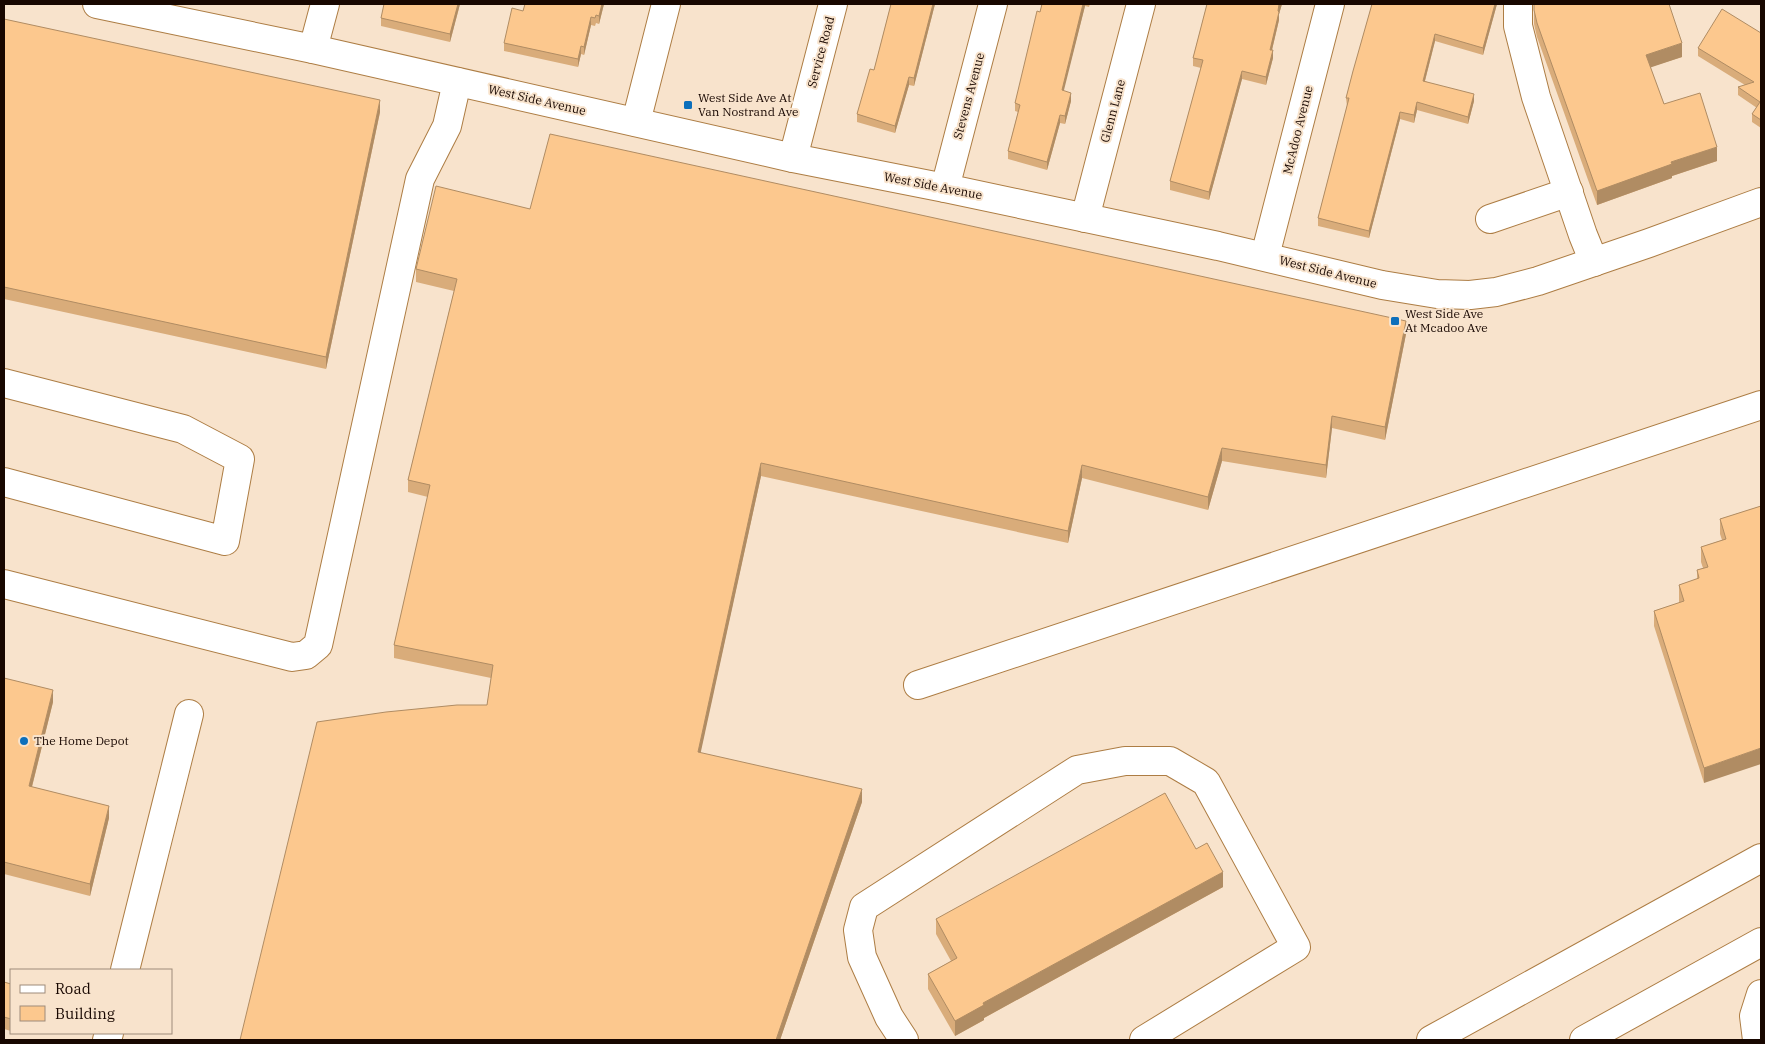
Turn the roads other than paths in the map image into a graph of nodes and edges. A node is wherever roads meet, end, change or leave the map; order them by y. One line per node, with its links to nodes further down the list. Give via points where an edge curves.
1 (97, 4): 9 (main road, West Side Avenue)
2 (325, 4): 9 (main road)
3 (666, 4): 11 (main road)
4 (834, 4): 12 (main road, Service Road)
5 (993, 4): 13 (main road, Stevens Avenue)
6 (1141, 4): 16 (main road, Glenn Lane)
7 (1330, 4): 18 (main road, McAdoo Avenue)
8 (1518, 4): 14 (main road, via 1518,26 1536,96)
9 (313, 49): 10 (main road, West Side Avenue)
10 (457, 82): 11 (main road, West Side Avenue); 23 (main road, via 447,126 420,179 318,645 306,655 292,657)
11 (636, 122): 12 (main road, West Side Avenue)
12 (793, 158): 13 (main road, West Side Avenue)
13 (945, 188): 16 (main road, West Side Avenue)
14 (1569, 192): 17 (main road); 19 (main road)
15 (1761, 202): 19 (main road, West Side Avenue)
16 (1085, 218): 18 (main road, West Side Avenue)
17 (1490, 219)
18 (1265, 256): 19 (main road, West Side Avenue, via 1382,285 1437,294 1470,295 1538,281)
19 (1594, 262)
20 (4, 383): 22 (main road, via 182,429 240,459 226,541)
21 (1761, 405): 24 (main road)
22 (4, 482)
23 (4, 584)
24 (918, 685)
25 (189, 714): 28 (main road)
26 (1761, 858): 32 (main road)
27 (1760, 946): 33 (main road)
28 (125, 969)
29 (1761, 994): 34 (main road, via 1754,1016)
30 (904, 1040): 31 (main road, via 889,1017 862,957 858,930 864,907 1077,770 1125,761 1170,761 1206,782 1296,947)
31 (1144, 1040)
32 (1431, 1040)
33 (1584, 1040)
34 (1757, 1040)

